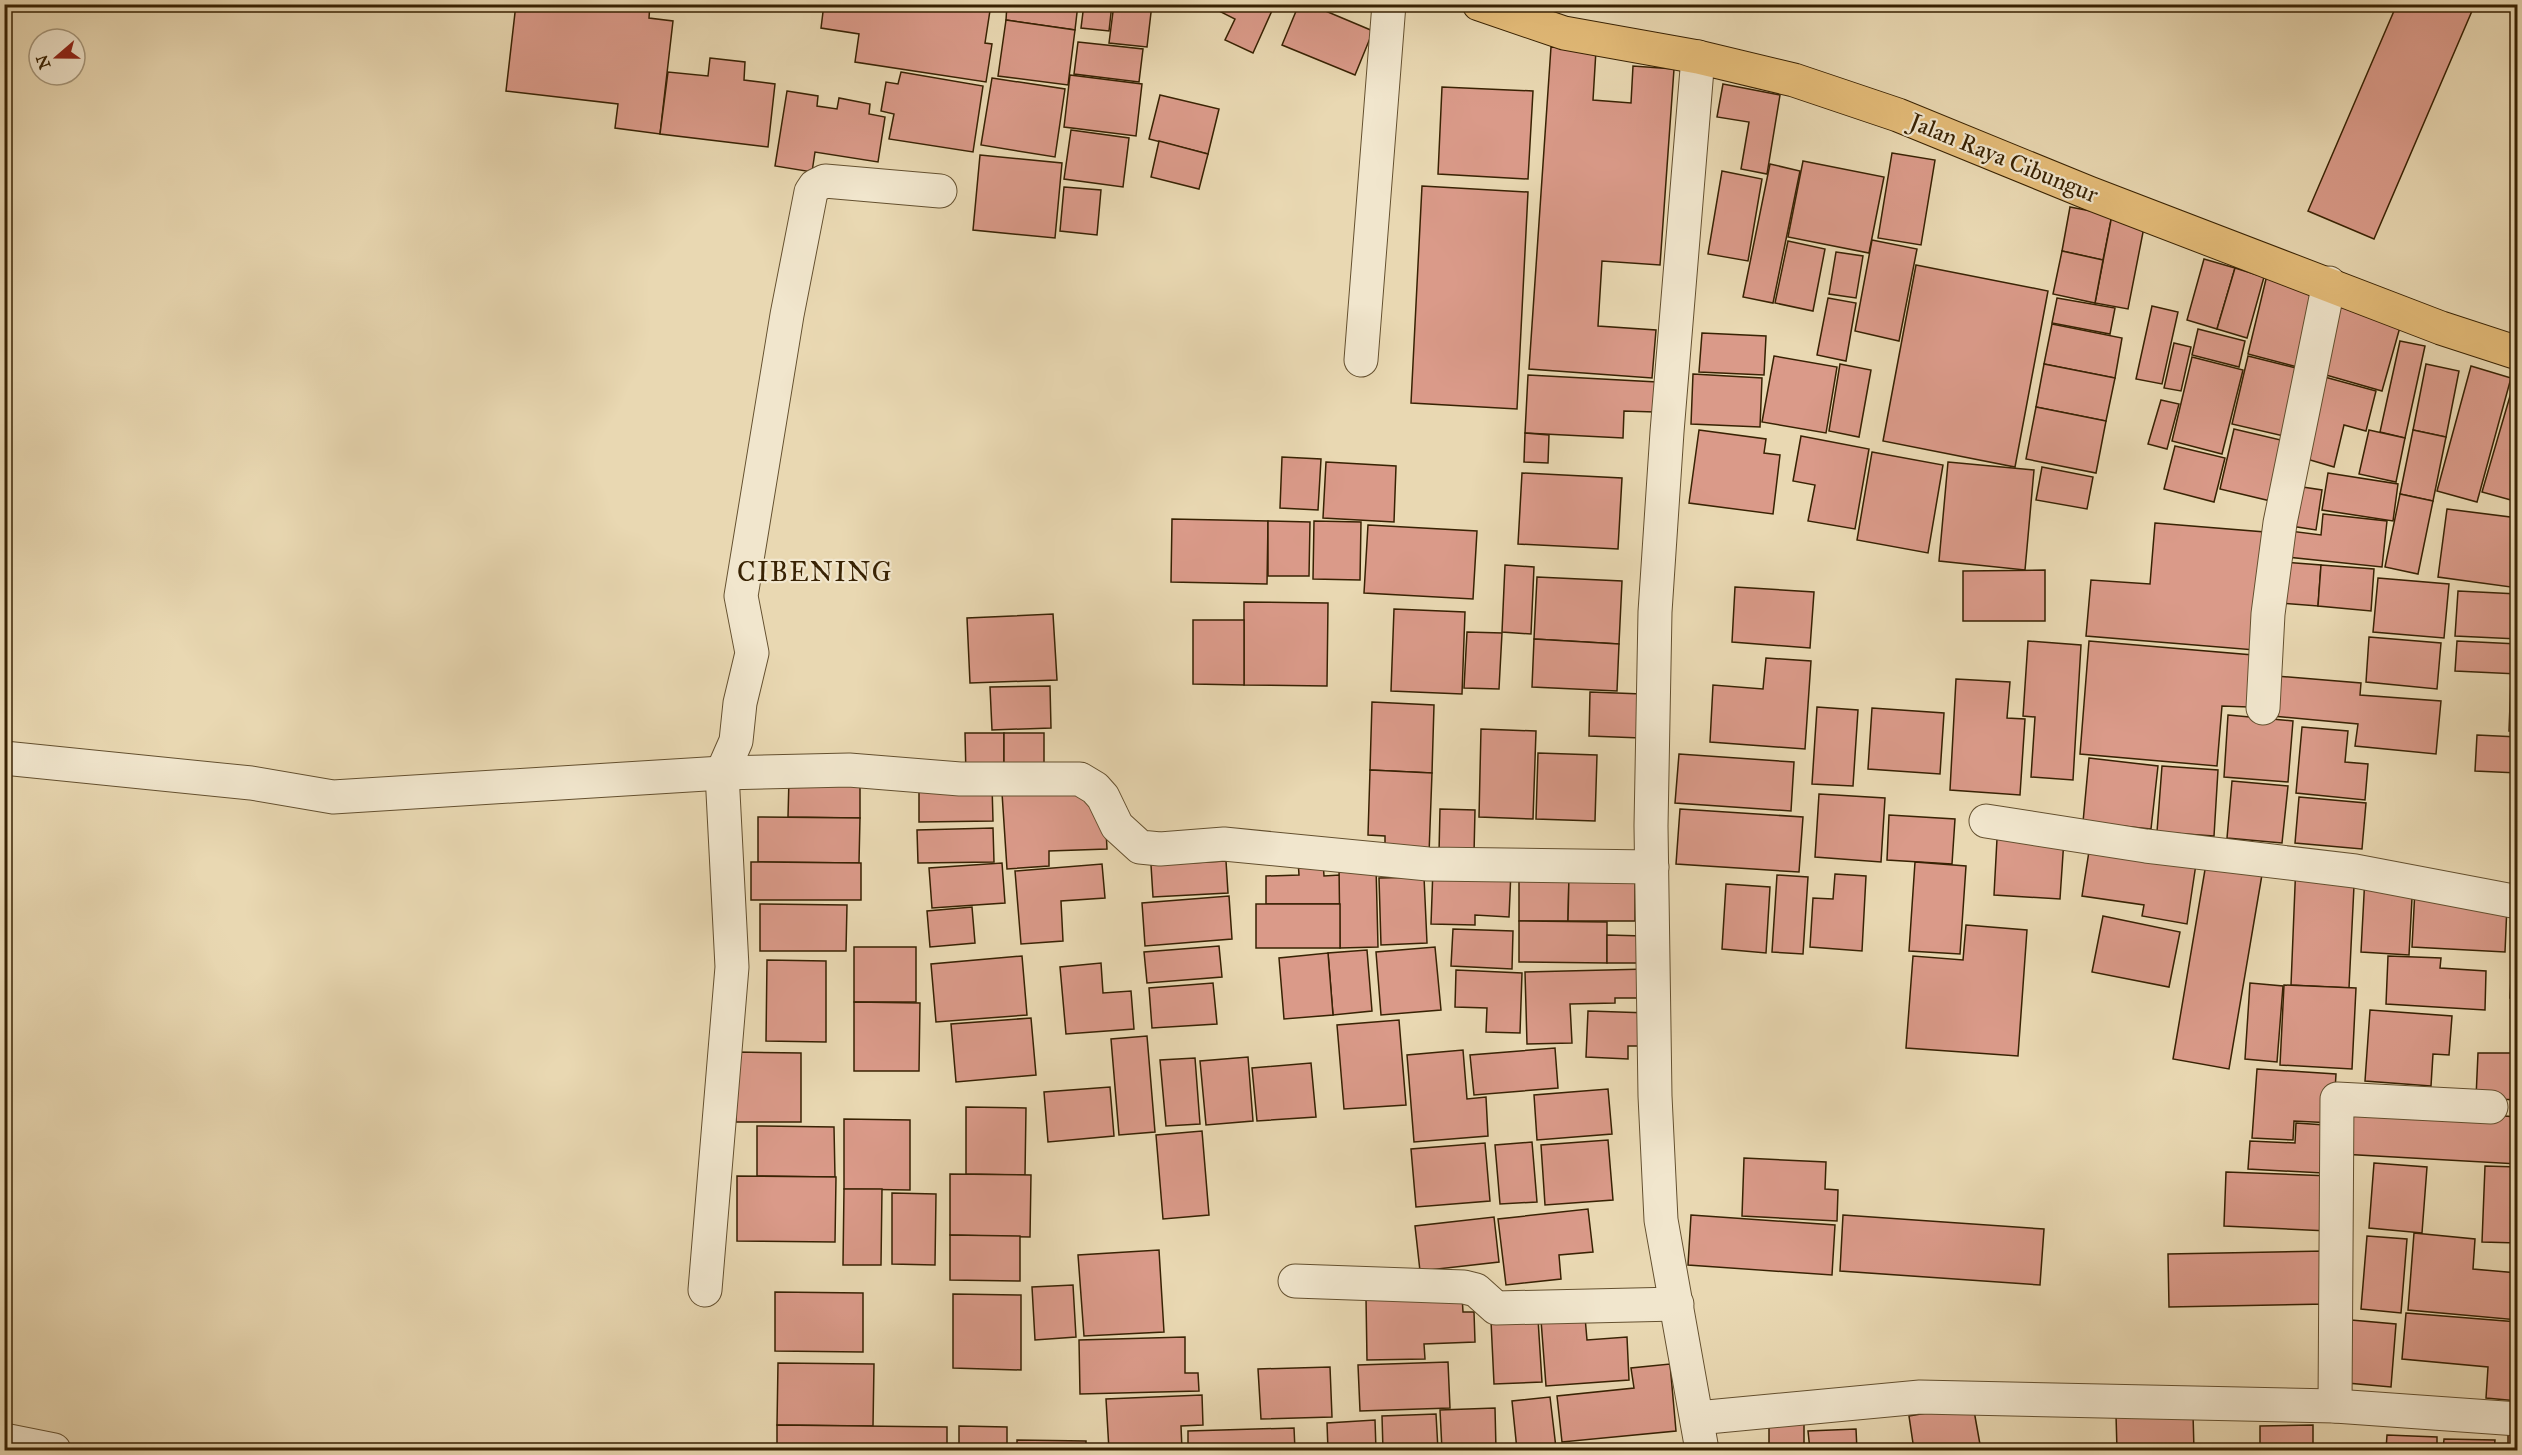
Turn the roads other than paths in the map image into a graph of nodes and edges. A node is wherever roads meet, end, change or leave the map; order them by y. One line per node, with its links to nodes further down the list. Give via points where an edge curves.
1 (1389, 4): 7 (street)
2 (1479, 4): 3 (highway, Jalan Raya Cibungur, via 1564,33)
3 (1698, 57): 5 (highway, Jalan Raya Cibungur, via 1794,80 1898,115 2089,193); 12 (street, via 1655,612)
4 (940, 191): 10 (street, via 825,181 811,192 741,596 753,653 740,703 736,741)
5 (2329, 283): 6 (highway, Jalan Raya Cibungur, via 2441,328); 8 (street, via 2280,523 2268,614)
6 (2517, 353)
7 (1361, 360)
8 (2263, 708)
9 (4, 758): 10 (street, via 251,783 333,797)
10 (722, 773): 12 (street, via 849,770 960,779 1080,779 1103,797 1117,826 1140,847 1224,844 1428,864); 16 (street, via 732,967)
11 (1986, 821): 13 (street, via 2146,846 2355,871)
12 (1652, 867): 17 (street, via 1661,1220)
13 (2517, 902)
14 (2491, 1107): 18 (street, via 2337,1099)
15 (1295, 1281): 17 (street, via 1464,1287 1476,1290 1496,1308)
16 (705, 1290)
17 (1677, 1304): 19 (street)
18 (2334, 1406): 19 (street, via 1920,1397); 20 (street)
19 (1697, 1418): 23 (street)
20 (2517, 1419)
21 (4, 1440): 22 (street)
22 (54, 1450)
23 (1702, 1450)

